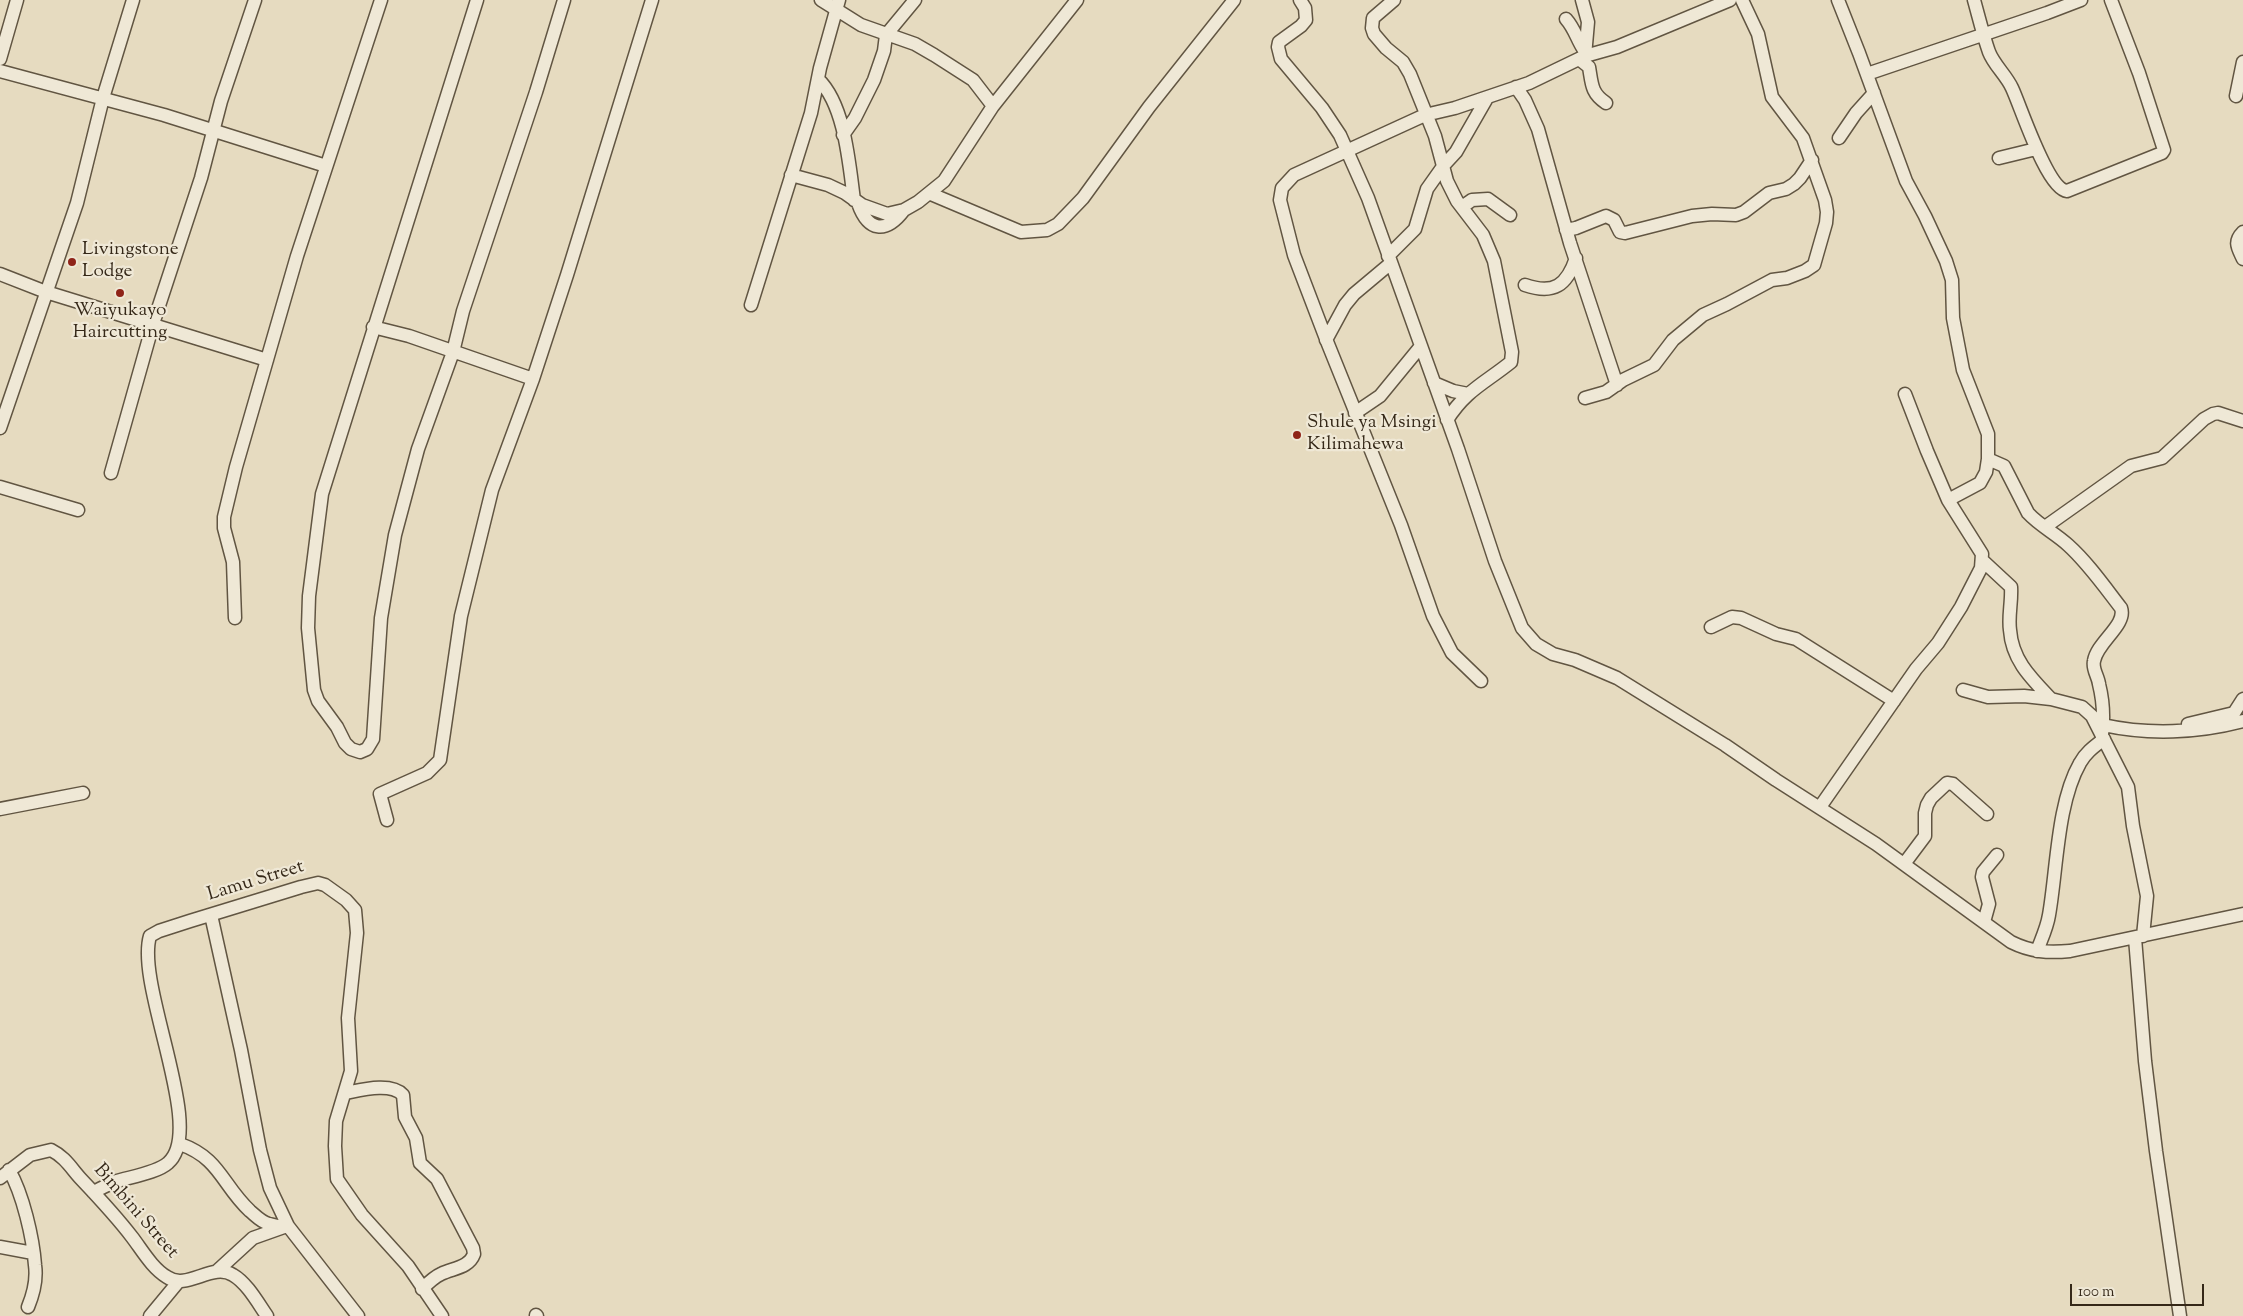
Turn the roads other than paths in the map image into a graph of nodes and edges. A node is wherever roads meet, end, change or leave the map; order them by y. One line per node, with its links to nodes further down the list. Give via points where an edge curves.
1 (17, 0): 26 (street)
2 (133, 0): 34 (street)
3 (255, 0): 39 (street)
4 (381, 0): 47 (street)
5 (477, 0): 63 (street)
6 (564, 0): 66 (street, via 463,311)
7 (652, 0): 68 (street)
8 (821, 0): 21 (street)
9 (915, 0): 23 (street)
10 (1077, 0): 37 (street)
11 (1234, 0): 49 (street, via 1083,198 1058,224 1041,231 1021,232)
12 (1300, 0): 43 (street, via 1306,20 1279,42 1279,52 1322,108)
13 (1394, 0): 38 (street, via 1376,14 1372,28 1378,40 1403,62)
14 (1582, 0): 25 (street, via 1588,22)
15 (1730, 0): 25 (street, via 1616,47)
16 (1742, 0): 45 (street, via 1758,34 1772,97 1803,138)
17 (1838, 0): 29 (street)
18 (1974, 0): 24 (street)
19 (2081, 0): 24 (street)
20 (2110, 0): 42 (street, via 2139,72 2164,150 2067,191 2058,188)
21 (838, 5): 23 (street, via 861,25); 30 (street)
22 (1566, 20): 25 (street, via 1574,28)
23 (886, 35): 37 (street, via 915,44 959,71 972,80); 40 (street, via 874,80)
24 (1983, 35): 29 (street); 42 (street, via 1990,55 2011,86)
25 (1583, 55): 31 (street); 36 (street, via 1589,67 1591,87)
26 (0, 59)
27 (2243, 62): 33 (street)
28 (0, 71): 34 (street)
29 (1867, 74): 32 (street)
30 (818, 79): 40 (street, via 831,95); 48 (street, via 811,113)
31 (1516, 87): 35 (street); 53 (street, via 1526,100 1538,129)
32 (1874, 93): 41 (street); 78 (street, via 1906,181 1933,231 1950,273 1959,355 1988,434)
33 (2236, 96)
34 (103, 98): 39 (street); 60 (street, via 78,203)
35 (1487, 98): 38 (street); 46 (street, via 1456,152)
36 (1606, 103)
37 (993, 106): 49 (street, via 944,181)
38 (1425, 115): 43 (street); 46 (street)
39 (213, 131): 47 (street); 62 (street)
40 (843, 135): 50 (street)
41 (1839, 138)
42 (2036, 148): 44 (street)
43 (1347, 151): 56 (street); 64 (street, via 1294,175 1282,188 1280,200 1294,255)
44 (1999, 158)
45 (1812, 160): 53 (street, via 1794,184 1770,193 1736,215 1692,216 1625,233 1620,232 1614,220 1606,216); 70 (street, via 1827,212 1814,266 1787,278 1772,280 1703,315 1673,340 1654,365)
46 (1444, 165): 51 (street, via 1447,181); 56 (street, via 1428,189 1415,229)
47 (326, 166): 67 (street)
48 (790, 175): 50 (street, via 828,185); 61 (street)
49 (931, 194): 50 (street, via 904,210 887,214)
50 (856, 201)
51 (1462, 207): 52 (street, via 1472,200 1488,199); 71 (street, via 1483,235 1494,261 1512,358 1509,364)
52 (1510, 215)
53 (1566, 230): 55 (street)
54 (2243, 232): 57 (street, via 2236,244)
55 (1576, 258): 59 (street, via 1569,275 1560,285 1546,289); 70 (street)
56 (1390, 259): 64 (street, via 1345,305); 65 (street)
57 (2243, 260)
58 (0, 274): 60 (street)
59 (1525, 285)
60 (46, 292): 62 (street); 77 (street)
61 (751, 305)
62 (154, 324): 67 (street); 79 (street)
63 (373, 327): 66 (street); 66 (street, via 322,494 308,628 318,702 345,743 360,752 367,749 373,739 381,618 395,535 418,449)
64 (1326, 340): 74 (street)
65 (1421, 346): 69 (street); 74 (street, via 1380,396)
66 (453, 352): 68 (street)
67 (267, 360): 85 (street, via 224,517 233,562)
68 (533, 378): 99 (street, via 492,490 474,557 461,616 440,760 427,773 380,794)
69 (1434, 383): 71 (street); 75 (street)
70 (1618, 385): 73 (street, via 1600,395)
71 (1468, 394): 75 (street)
72 (1905, 394): 81 (street)
73 (1585, 398)
74 (1355, 413): 87 (street, via 1439,630 1452,653)
75 (1447, 420): 96 (street, via 1498,569 1522,628 1536,644 1625,683)
76 (2243, 421): 83 (street, via 2218,413 2204,418 2162,458 2131,466)
77 (0, 428)
78 (1988, 459): 81 (street, via 1980,483); 83 (street, via 2004,466 2028,513)
79 (111, 473)
80 (0, 487): 82 (street)
81 (1948, 500): 84 (street, via 1982,554)
82 (78, 510)
83 (2045, 527): 94 (street, via 2084,560 2123,613 2122,620 2100,647 2094,661 2102,702)
84 (1983, 561): 89 (street, via 2011,587 2010,630 2014,650 2024,671); 91 (street, via 1961,607)
85 (235, 618)
86 (1711, 627): 91 (street, via 1732,617 1741,618 1796,639)
87 (1481, 682)
88 (1963, 690): 89 (street, via 1988,698)
89 (2051, 698): 94 (street, via 2087,711)
90 (2243, 699): 93 (street, via 2234,713)
91 (1894, 701): 96 (street)
92 (2243, 721): 93 (street, via 2218,727)
93 (2166, 731): 94 (street)
94 (2103, 732): 105 (street, via 2128,787 2146,884 2147,908); 106 (street, via 2080,763 2070,787 2048,919)
95 (83, 793): 97 (street)
96 (1820, 807): 101 (street)
97 (0, 809)
98 (1986, 814): 101 (street, via 1953,784 1947,783 1927,805 1925,836)
99 (387, 820)
100 (1997, 855): 104 (street, via 1982,877 1989,904)
101 (1904, 864): 104 (street)
102 (2243, 914): 105 (street)
103 (211, 915): 107 (street, Lamu Street, via 318,883 346,900 355,910 357,934 348,1018 351,1071); 108 (street, Lamu Street, via 159,931 150,936 148,943 151,976 177,1100); 111 (street, via 266,1175)
104 (1984, 922): 106 (street, via 2011,942)
105 (2139, 937): 106 (street, via 2070,951); 122 (street, via 2145,1060)
106 (2037, 951)
107 (345, 1093): 116 (street, Lamu Street, via 336,1121 337,1179 362,1215 408,1266); 116 (street, via 394,1089 403,1095 405,1116 416,1138 420,1163 437,1179 473,1248 474,1254 468,1262 441,1274)
108 (180, 1144): 110 (street, via 166,1165); 111 (street, via 208,1158 259,1219)
109 (5, 1174): 110 (street, Bimbini Street, via 30,1155 51,1150 65,1159); 113 (street, via 22,1204)
110 (93, 1192): 115 (street, Bimbini Street, via 117,1217 156,1268 168,1279)
111 (284, 1227): 114 (street, via 253,1238); 120 (street)
112 (0, 1247): 113 (street)
113 (33, 1253): 117 (street, via 36,1266)
114 (217, 1271): 115 (street, Bimbini Street); 119 (street, via 234,1275)
115 (179, 1281): 118 (street)
116 (422, 1289): 121 (street, Lamu Street)
117 (28, 1307)
118 (150, 1316)
119 (267, 1316)
120 (358, 1316)
121 (442, 1316)
122 (2180, 1316)

